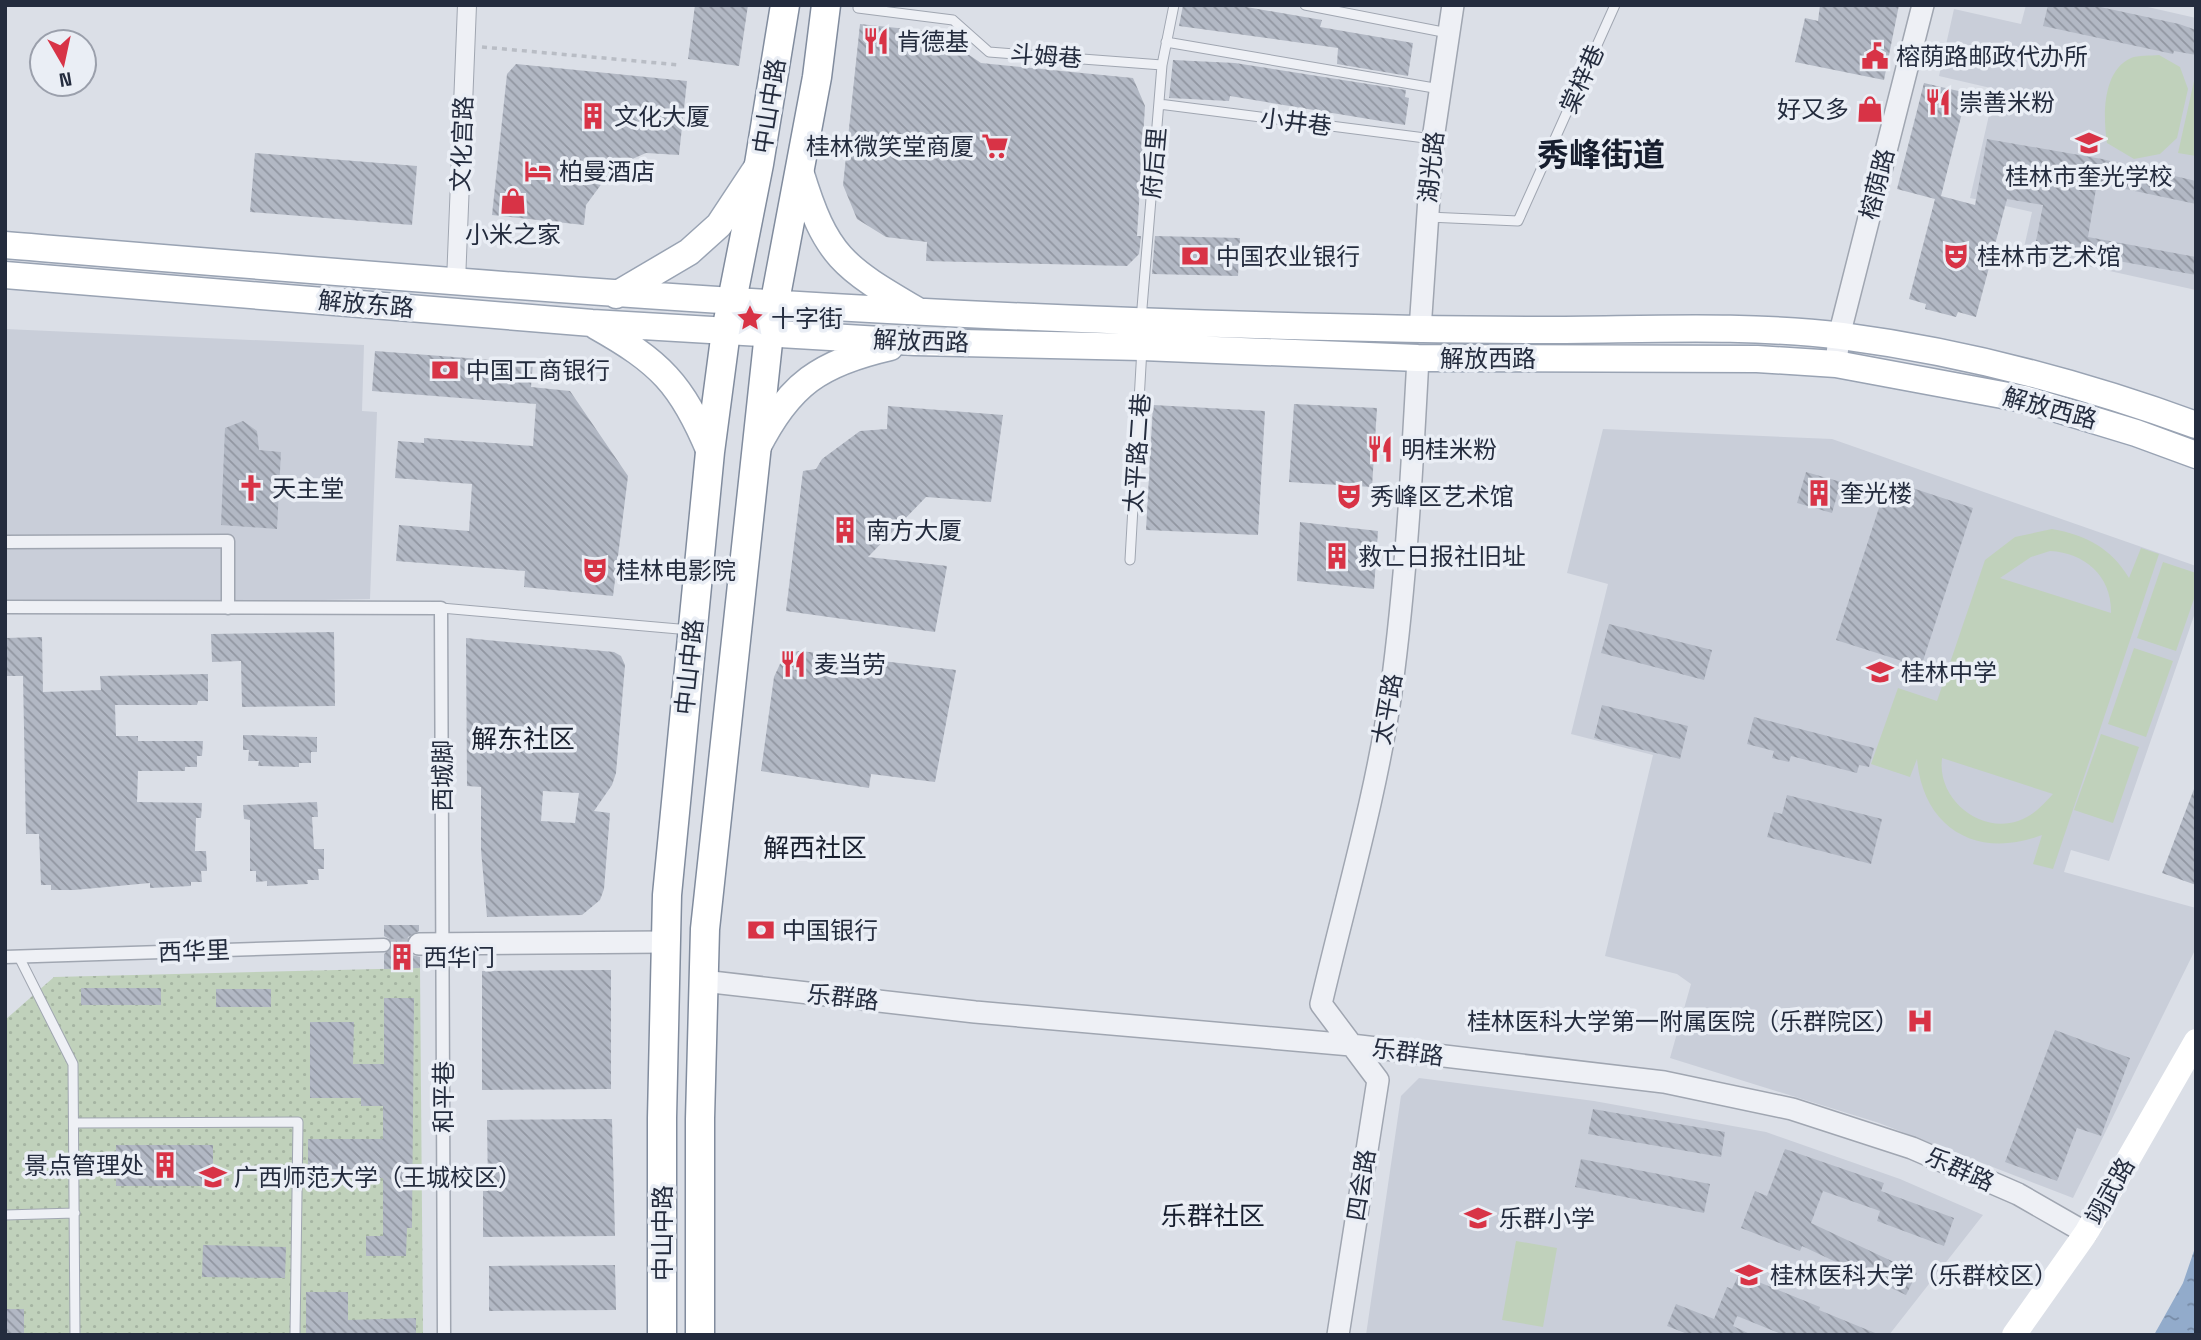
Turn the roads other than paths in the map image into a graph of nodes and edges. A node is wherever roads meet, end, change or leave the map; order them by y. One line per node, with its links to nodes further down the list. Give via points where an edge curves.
1 (467, 5): 21 (street, 文化宫路)
2 (785, 5): 16 (highway, 中山中路)
3 (826, 5): 17 (highway, 中山中路)
4 (1174, 5): 11 (lane, 府后里)
5 (1305, 5): 10 (lane)
6 (1453, 5): 10 (street, 湖光路)
7 (1615, 5): 18 (lane, 棠梓巷, via 1518,221)
8 (1923, 5): 31 (street, 榕荫路)
9 (858, 8): 12 (lane, 斗姆巷, via 953,20 989,52)
10 (1449, 33): 13 (street, 湖光路)
11 (1167, 42): 12 (lane, 府后里); 13 (lane)
12 (1162, 65): 14 (lane, 府后里)
13 (1440, 89): 15 (street, 湖光路)
14 (1159, 104): 15 (lane, 小井巷); 30 (lane, 府后里)
15 (1433, 139): 18 (street, 湖光路)
16 (760, 164): 22 (main road, via 719,225 689,252); 23 (highway, 中山中路)
17 (800, 171): 24 (highway, 中山中路); 25 (main road, via 821,230 843,262)
18 (1425, 216): 27 (street, 湖光路)
19 (5, 246): 21 (main road, 解放东路)
20 (5, 275): 26 (main road, 解放东路)
21 (456, 282): 22 (main road, 解放东路)
22 (615, 295): 23 (main road, 解放东路)
23 (732, 303): 24 (main road, 解放东路); 28 (highway, 中山中路)
24 (774, 305): 25 (main road, 解放西路); 29 (highway, 中山中路)
25 (923, 314): 30 (main road, 解放西路)
26 (592, 323): 28 (main road, 解放东路); 36 (main road, via 656,364 679,389)
27 (1420, 330): 30 (main road, 解放西路); 31 (main road, 解放西路, via 1757,330)
28 (726, 331): 29 (main road, 解放西路); 36 (highway, 中山中路)
29 (769, 333): 32 (main road, 解放西路); 37 (highway, 中山中路)
30 (1142, 334): 32 (main road, 解放西路); 33 (main road, 解放西路); 40 (lane, 太平路二巷)
31 (1839, 336): 34 (street, 榕荫路); 35 (main road, 解放西路, via 2029,372)
32 (915, 342): 37 (main road, via 868,352 808,379 784,400)
33 (1418, 358): 34 (main road, 解放西路, via 1757,359); 53 (street, 太平路, via 1391,695 1321,1004)
34 (1836, 364): 38 (main road, 解放西路, via 2024,398)
35 (2196, 425)
36 (710, 452): 44 (highway, 中山中路)
37 (753, 455): 51 (highway, 中山中路)
38 (2196, 455)
39 (5, 542): 42 (street, via 228,541)
40 (1130, 559)
41 (5, 607): 42 (street)
42 (228, 608): 43 (street)
43 (441, 608): 44 (lane); 47 (street, 西城脚)
44 (692, 630): 45 (highway, 中山中路)
45 (664, 942): 47 (street); 61 (highway, 中山中路)
46 (419, 944): 47 (street)
47 (443, 944): 60 (street, 和平巷)
48 (384, 945): 50 (street, 西华里)
49 (5, 957): 50 (street, 西华里)
50 (19, 957): 54 (lane, via 73,1064)
51 (703, 981): 53 (street, 乐群路, via 975,1012); 62 (highway, 中山中路)
52 (2196, 1041): 57 (main road, 翊武路)
53 (1351, 1045): 57 (street, 乐群路, via 1664,1083 1792,1109 1912,1148 2018,1194); 63 (street, 四会路, via 1378,1080)
54 (74, 1123): 55 (lane); 59 (lane, via 298,1122)
55 (75, 1213): 56 (lane); 58 (lane)
56 (5, 1214)
57 (2086, 1233): 64 (main road, 翊武路)
58 (75, 1335)
59 (295, 1335)
60 (444, 1335)
61 (662, 1335)
62 (700, 1335)
63 (1338, 1335)
64 (2014, 1335)

